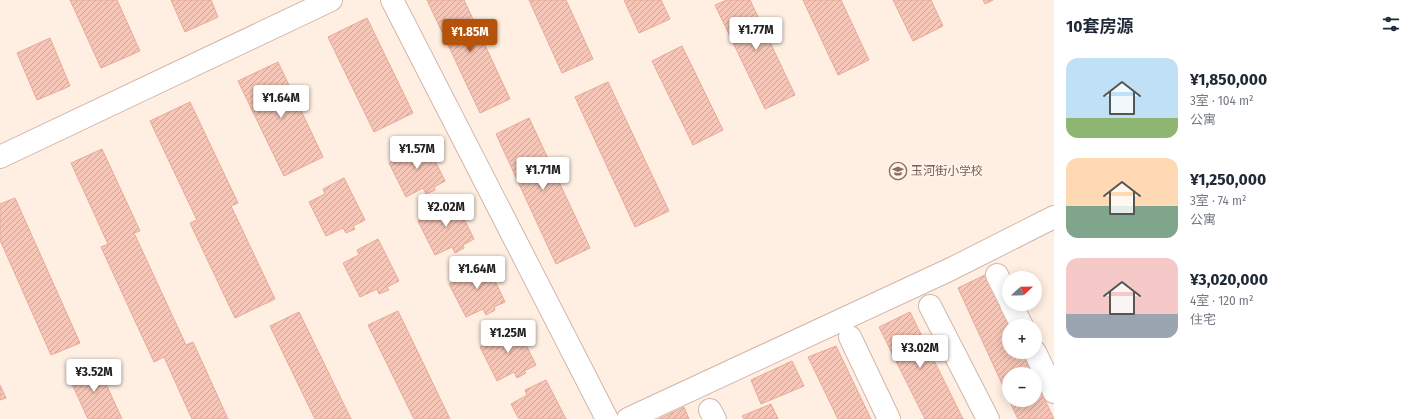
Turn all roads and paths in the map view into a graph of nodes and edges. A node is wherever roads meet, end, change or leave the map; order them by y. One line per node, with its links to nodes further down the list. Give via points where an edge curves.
1 (331, 0): 3 (street)
2 (392, 0): 11 (street)
3 (2, 155)
4 (1054, 217): 12 (street, via 950,269)
5 (997, 275): 6 (street)
6 (1002, 285)
7 (930, 306): 14 (street)
8 (850, 337): 13 (street)
9 (1038, 359): 10 (street)
10 (1054, 392)
11 (606, 419)
12 (628, 419)
13 (888, 419)
14 (988, 419)

